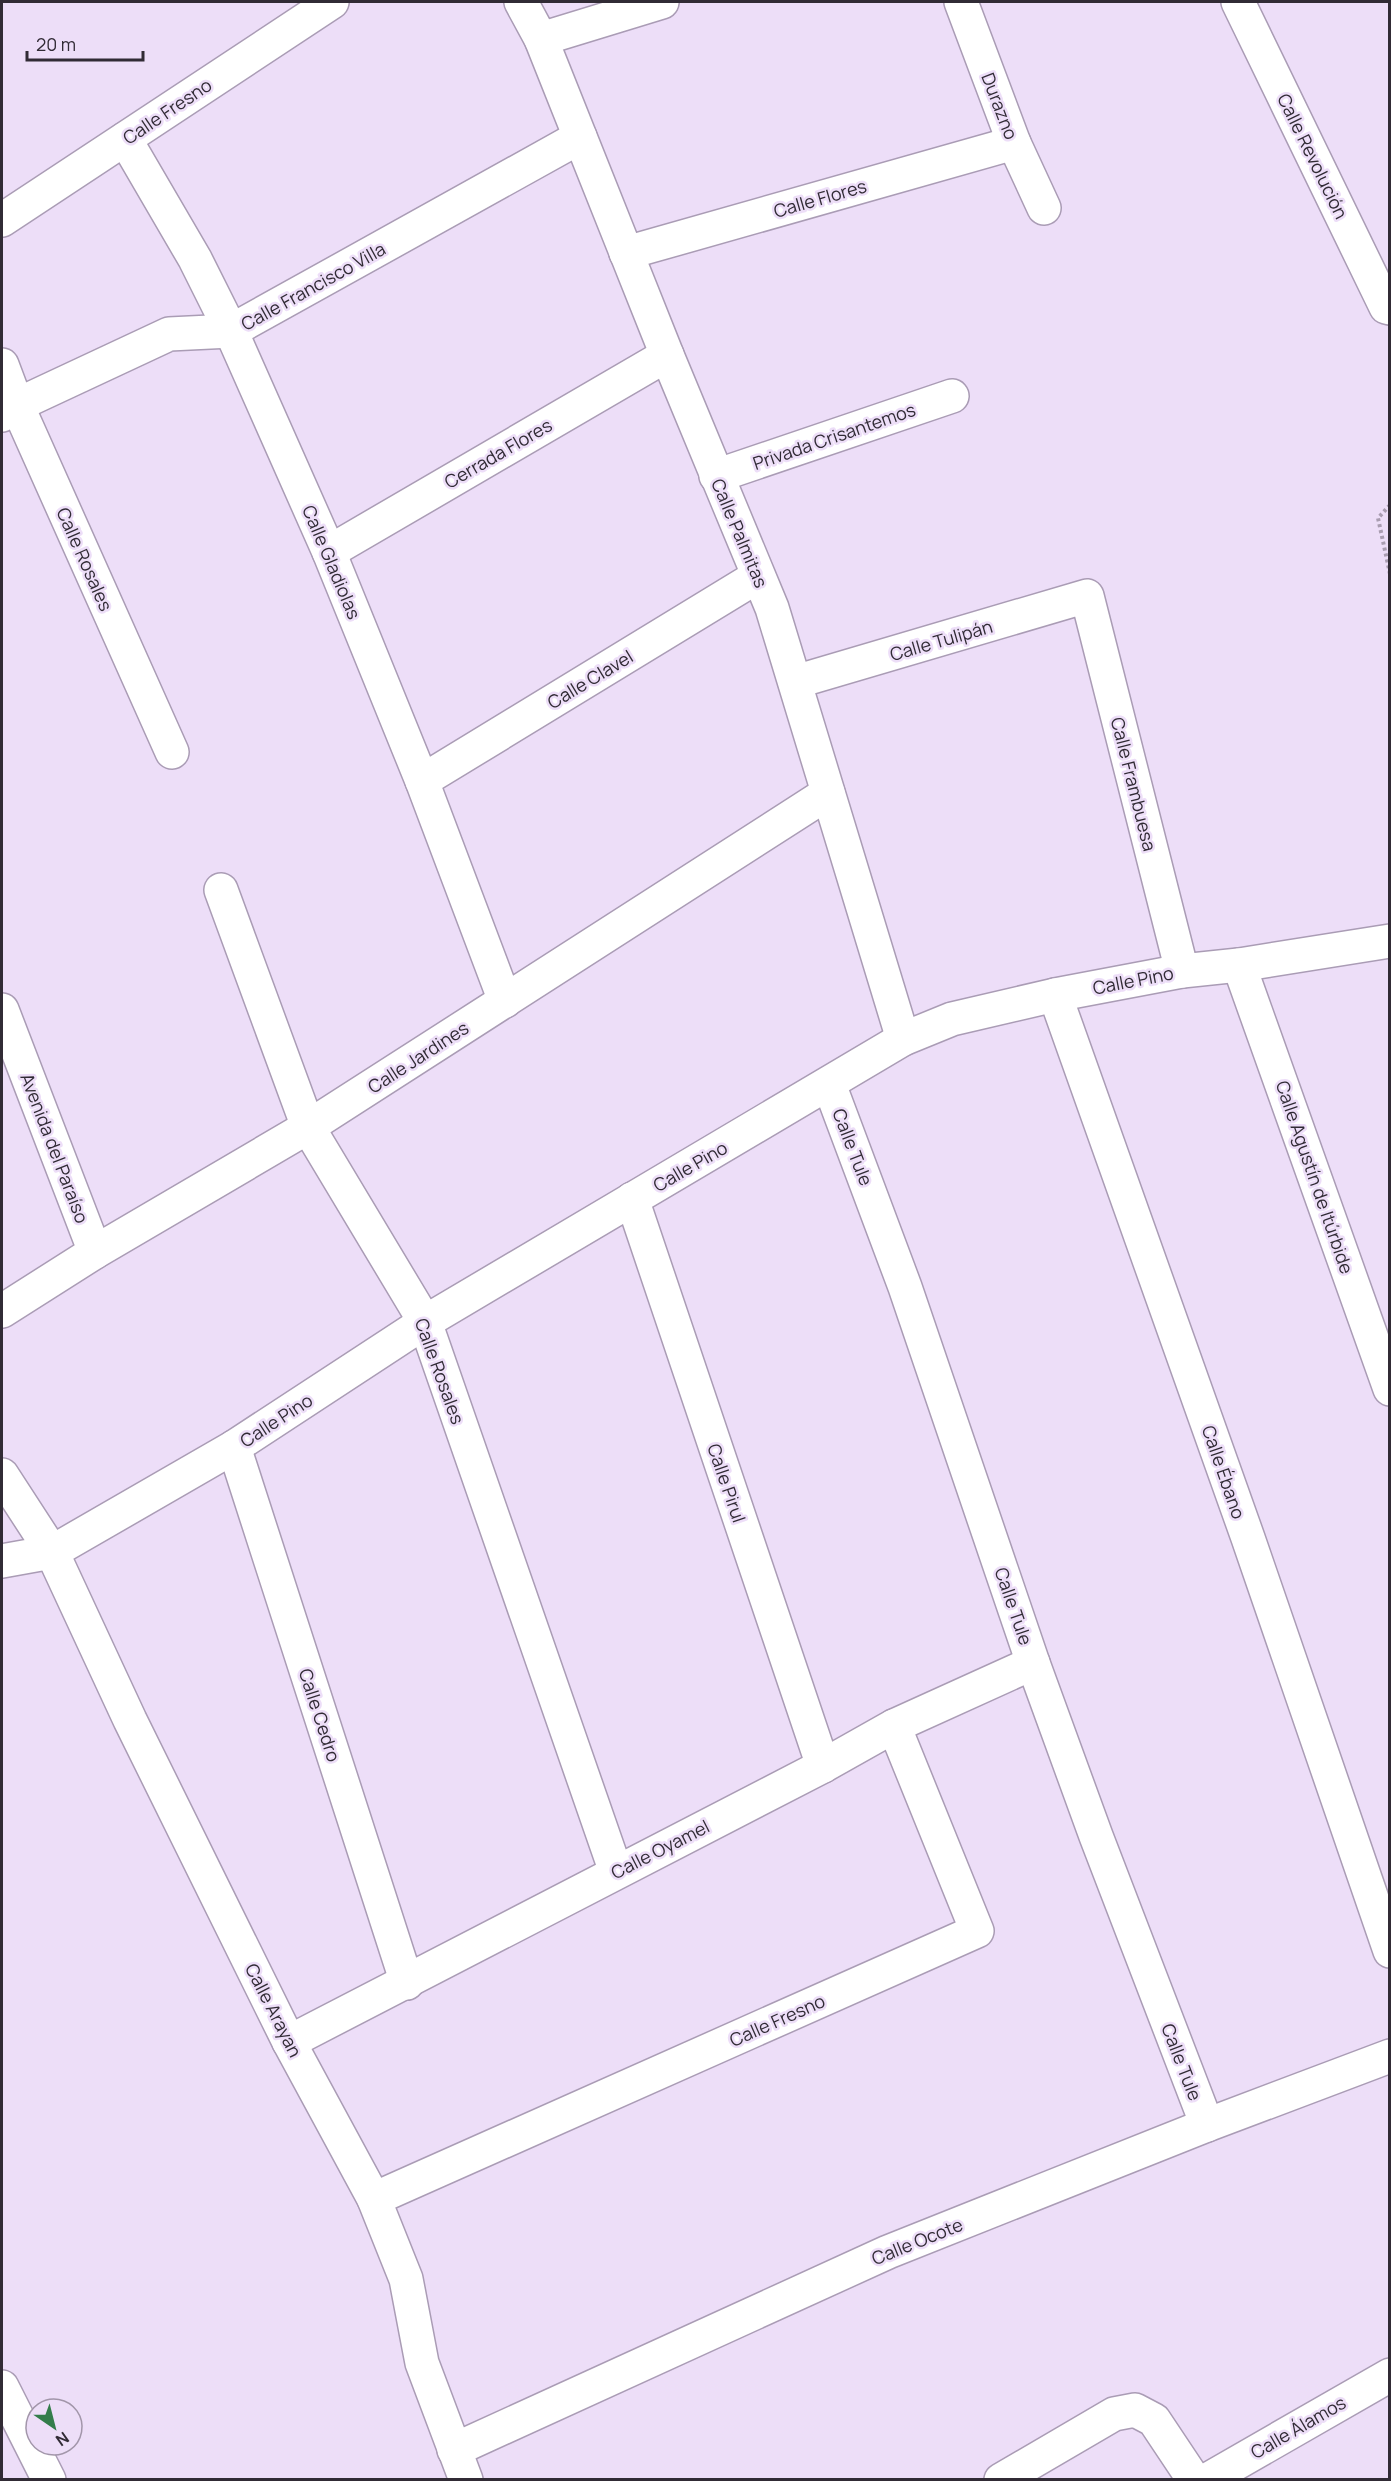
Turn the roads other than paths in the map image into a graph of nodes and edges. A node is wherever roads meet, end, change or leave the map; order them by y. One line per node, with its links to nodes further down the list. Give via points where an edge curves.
1 (332, 2): 8 (street, Calle Fresno)
2 (521, 2): 6 (street)
3 (662, 2): 6 (street)
4 (962, 2): 9 (street, Durazno)
5 (1238, 2): 13 (street, Calle Revolución)
6 (541, 39): 7 (street, Calle Palmitas)
7 (580, 137): 12 (street, Calle Palmitas); 14 (street, Calle Francisco Villa)
8 (125, 139): 11 (street, Calle Fresno); 14 (street, Calle Gladiolas, via 195,259)
9 (1014, 143): 10 (street, Durazno); 12 (street, Calle Flores)
10 (1044, 208)
11 (2, 220)
12 (626, 253): 15 (street, Calle Palmitas)
13 (1389, 308)
14 (231, 331): 18 (street, Calle Francisco Villa, via 169,333); 20 (street, Calle Gladiolas)
15 (667, 355): 19 (street, Calle Palmitas); 20 (street, Cerrada Flores)
16 (2, 365): 18 (street, Calle Rosales)
17 (952, 396): 19 (street, Privada Crisantemos)
18 (9, 410): 24 (street, Calle Rosales)
19 (716, 476): 21 (street, Calle Palmitas)
20 (329, 552): 25 (street, Calle Gladiolas)
21 (758, 576): 23 (street, Calle Palmitas); 25 (street, Calle Clavel)
22 (1087, 596): 23 (street, Calle Tulipán); 30 (street, Calle Frambuesa)
23 (795, 682): 26 (street, Calle Palmitas)
24 (172, 752)
25 (422, 781): 32 (street, Calle Gladiolas)
26 (828, 793): 32 (street, Calle Jardines); 34 (street, Calle Palmitas)
27 (221, 890): 36 (street, Calle Rosales)
28 (1389, 941): 29 (street, Calle Pino)
29 (1239, 965): 30 (street, Calle Pino); 41 (street, Calle Agustín de Itúrbide)
30 (1182, 971): 31 (street, Calle Pino)
31 (1055, 994): 34 (street, Calle Pino, via 952,1019); 50 (street, Calle Ébano)
32 (505, 1001): 36 (street, Calle Jardines)
33 (2, 1010): 38 (street, Avenida del Paraíso)
34 (903, 1039): 35 (street, Calle Pino)
35 (829, 1084): 37 (street, Calle Pino); 46 (street, Calle Tule, via 905,1287)
36 (308, 1127): 38 (street, Calle Jardines); 40 (street, Calle Rosales)
37 (632, 1199): 40 (street, Calle Pino); 48 (street, Calle Pirul)
38 (95, 1251): 39 (street, Calle Jardines)
39 (2, 1311)
40 (425, 1322): 42 (street, Calle Pino); 49 (street, Calle Rosales)
41 (1389, 1389)
42 (234, 1447): 44 (street, Calle Pino); 51 (street, Calle Cedro)
43 (2, 1475): 44 (street, Calle Arayan)
44 (52, 1552): 45 (street, Calle Pino); 52 (street, Calle Arayan)
45 (2, 1561)
46 (1033, 1663): 47 (street, Calle Oyamel); 54 (street, Calle Tule)
47 (894, 1726): 48 (street, Calle Oyamel); 55 (street, Calle Fresno, via 978,1931)
48 (823, 1766): 49 (street, Calle Oyamel)
49 (616, 1872): 51 (street, Calle Oyamel)
50 (1389, 1951)
51 (407, 1983): 52 (street, Calle Oyamel)
52 (289, 2042): 55 (street, Calle Arayan)
53 (1389, 2056): 54 (street, Calle Ocote)
54 (1206, 2125): 58 (street, Calle Ocote, via 888,2252)
55 (374, 2199): 58 (street, Calle Arayan, via 406,2279 422,2363)
56 (1389, 2376): 62 (street, Calle Álamos)
57 (2, 2387): 59 (street)
58 (460, 2465)
59 (49, 2480)
60 (1001, 2480): 61 (street, via 1114,2414 1135,2410 1154,2420)
61 (1194, 2480)
62 (1207, 2480)

